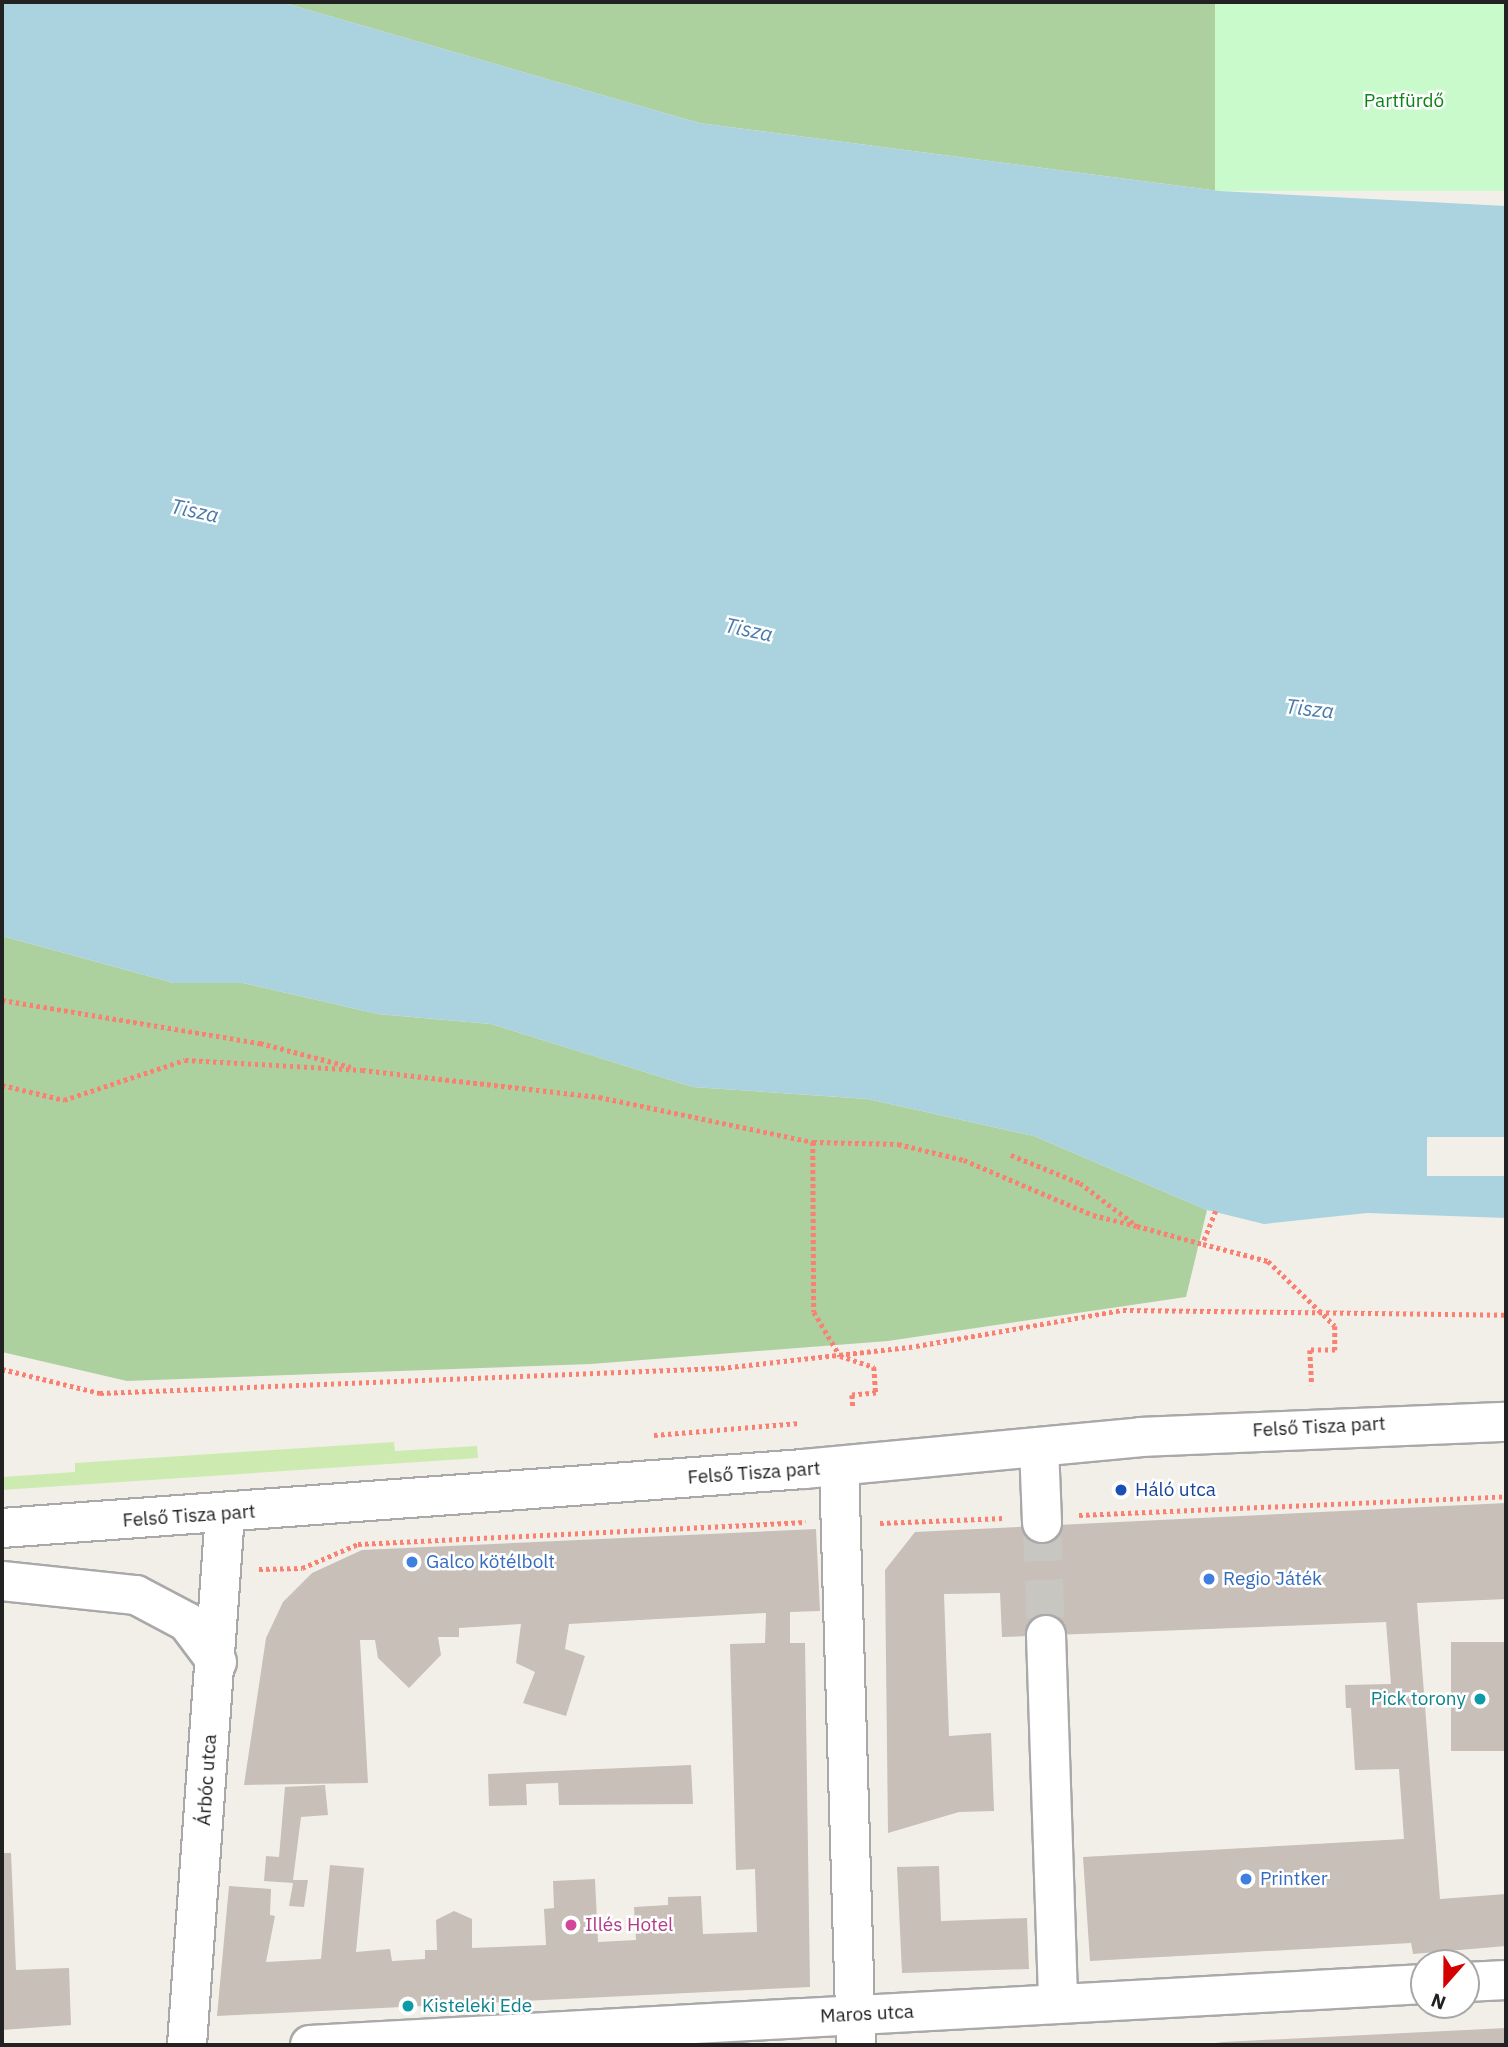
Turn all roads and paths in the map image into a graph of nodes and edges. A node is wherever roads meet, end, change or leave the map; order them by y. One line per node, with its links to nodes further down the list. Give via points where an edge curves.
1 (2, 1000): 2 (path, via 260,1043)
2 (362, 1070): 3 (path, via 185,1060 64,1100); 4 (path, via 599,1097)
3 (2, 1085)
4 (813, 1142): 7 (path, via 898,1144 964,1160 1093,1215); 11 (path, via 814,1312)
5 (1011, 1155): 7 (path, via 1080,1183)
6 (1216, 1211): 8 (path)
7 (1137, 1226): 8 (path)
8 (1203, 1244): 9 (path, via 1268,1261)
9 (1316, 1312): 10 (path); 11 (path, via 1122,1310); 13 (path, via 1335,1326 1335,1350 1310,1350)
10 (1506, 1315)
11 (840, 1356): 12 (path, via 707,1369 100,1393); 14 (path, via 874,1367 876,1393 852,1395)
12 (2, 1369)
13 (1312, 1385)
14 (853, 1407)
15 (1506, 1422): 18 (street, Felső Tisza part, via 1387,1423)
16 (799, 1423): 17 (path)
17 (654, 1435)
18 (1039, 1447): 19 (street, Felső Tisza part); 21 (street)
19 (839, 1466): 20 (street, Felső Tisza part); 30 (street)
20 (225, 1514): 22 (street, Felső Tisza part); 25 (street, Árbóc utca)
21 (1042, 1522)
22 (2, 1528)
23 (2, 1581): 25 (street, via 136,1595 187,1622)
24 (1046, 1635): 29 (street)
25 (216, 1661): 31 (street, Árbóc utca)
26 (1506, 1980): 27 (street)
27 (1480, 1981)
28 (1410, 1985): 29 (street, Maros utca)
29 (1058, 2003): 30 (street, Maros utca)
30 (856, 2030): 32 (street, Maros utca)
31 (187, 2045)
32 (310, 2045)

